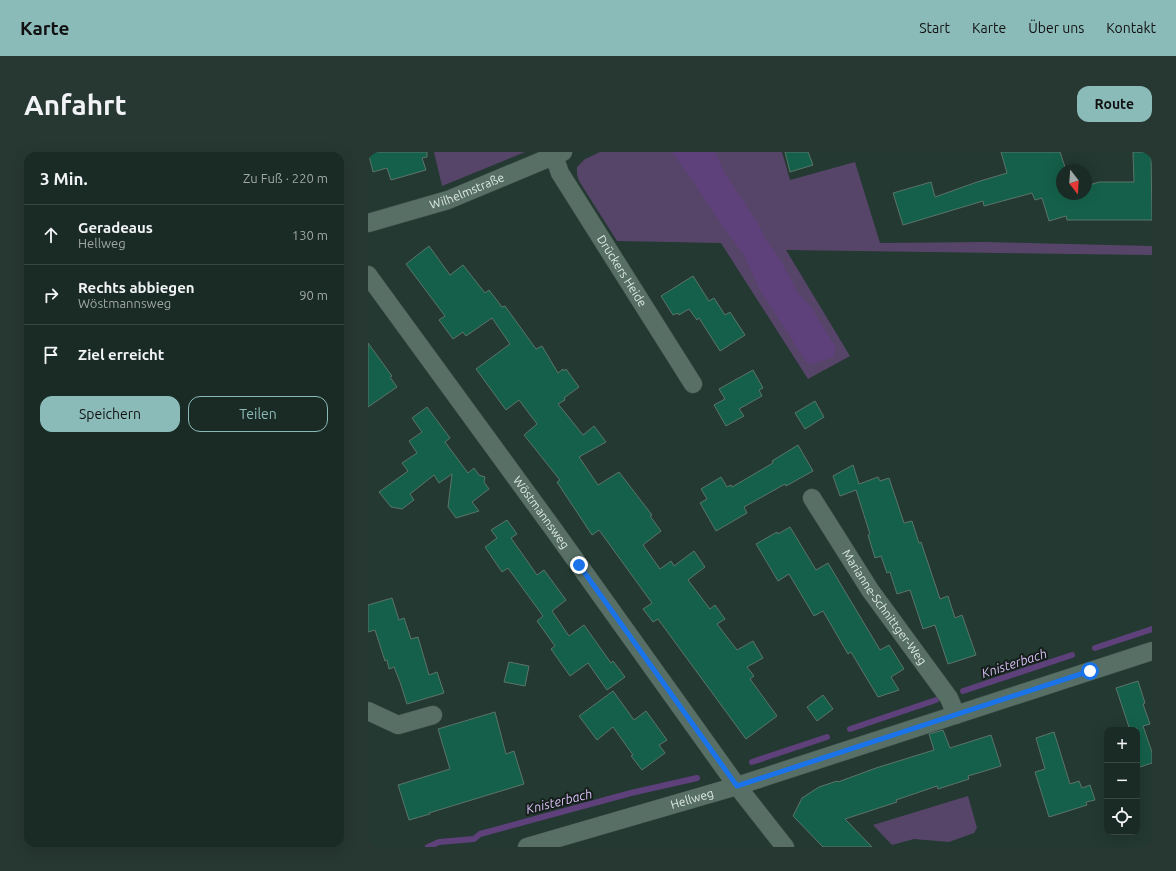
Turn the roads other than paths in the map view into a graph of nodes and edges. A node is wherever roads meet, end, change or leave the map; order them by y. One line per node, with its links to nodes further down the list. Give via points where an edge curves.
1 (559, 154): 2 (street, Wilhelmstraße, via 448,200); 4 (street, Drückers Heide, via 560,173)
2 (368, 223)
3 (368, 275): 10 (street, Wöstmannsweg)
4 (693, 384)
5 (812, 498): 9 (street, Marianne-Schnittger-Weg, via 870,590 949,698)
6 (1152, 651): 9 (street, Hellweg)
7 (368, 711): 8 (street, via 398,725)
8 (433, 715)
9 (956, 715): 10 (street, Hellweg)
10 (737, 786): 11 (street, Hellweg); 12 (street, Wöstmannsweg)
11 (527, 847)
12 (785, 847)

